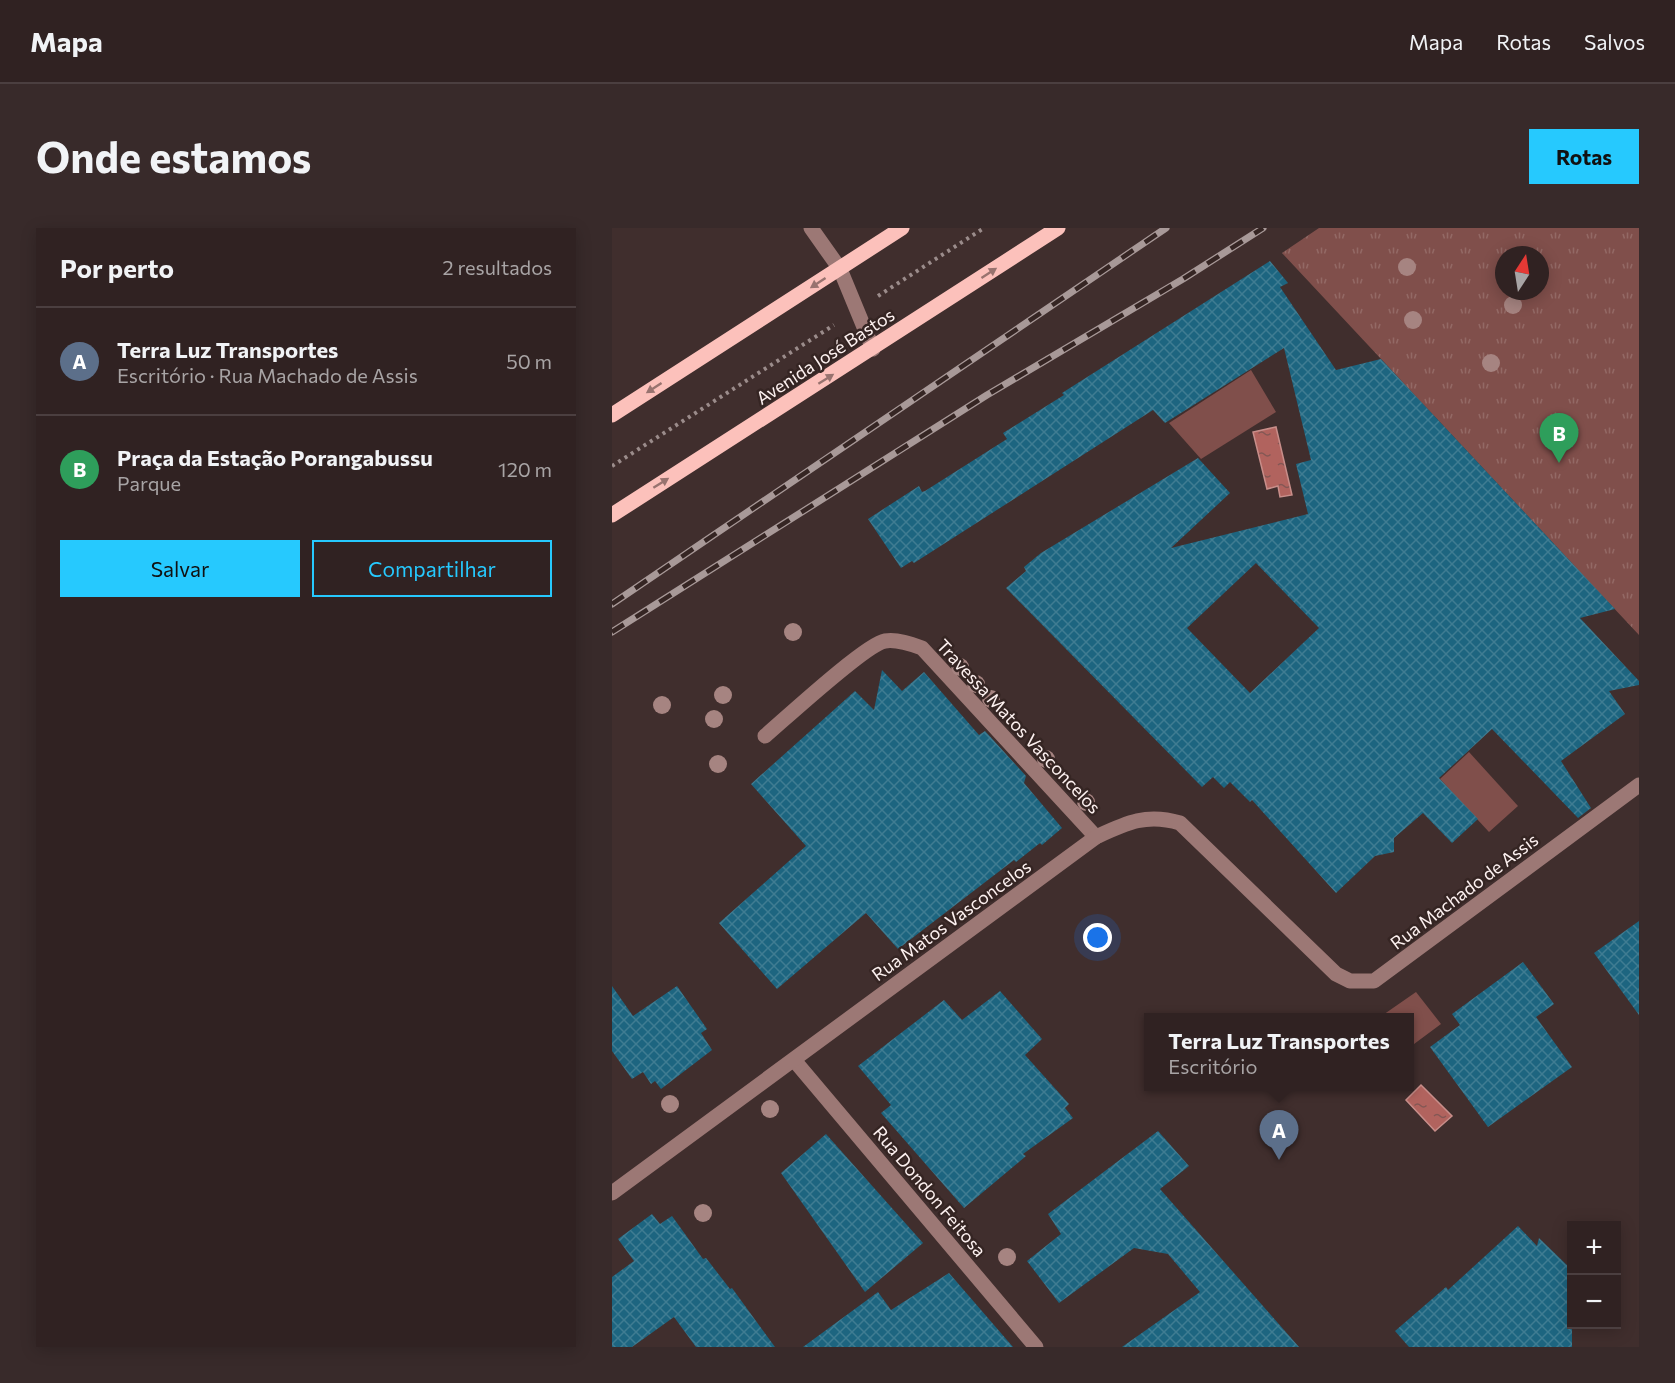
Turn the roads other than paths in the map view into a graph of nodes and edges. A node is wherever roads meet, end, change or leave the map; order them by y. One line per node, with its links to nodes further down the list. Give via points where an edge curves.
1 (811, 228): 4 (street)
2 (903, 228): 4 (main road)
3 (1058, 228): 5 (main road, Avenida José Bastos, one-way to 3)
4 (840, 269): 5 (street); 6 (main road, one-way to 6)
5 (873, 349): 7 (main road, Avenida José Bastos, one-way to 5)
6 (612, 415)
7 (612, 515)
8 (765, 736): 10 (street, Travessa Matos Vasconcelos, via 884,641 922,648)
9 (1639, 785): 11 (street, Rua Machado de Assis, via 1374,981 1350,981)
10 (1096, 837): 11 (street, Rua Matos Vasconcelos, via 1132,820 1167,819 1180,823); 12 (street, Rua Matos Vasconcelos)
11 (1308, 949)
12 (794, 1060): 13 (street, Rua Matos Vasconcelos); 14 (street, Rua Dondon Feitosa)
13 (612, 1192)
14 (1036, 1347)

